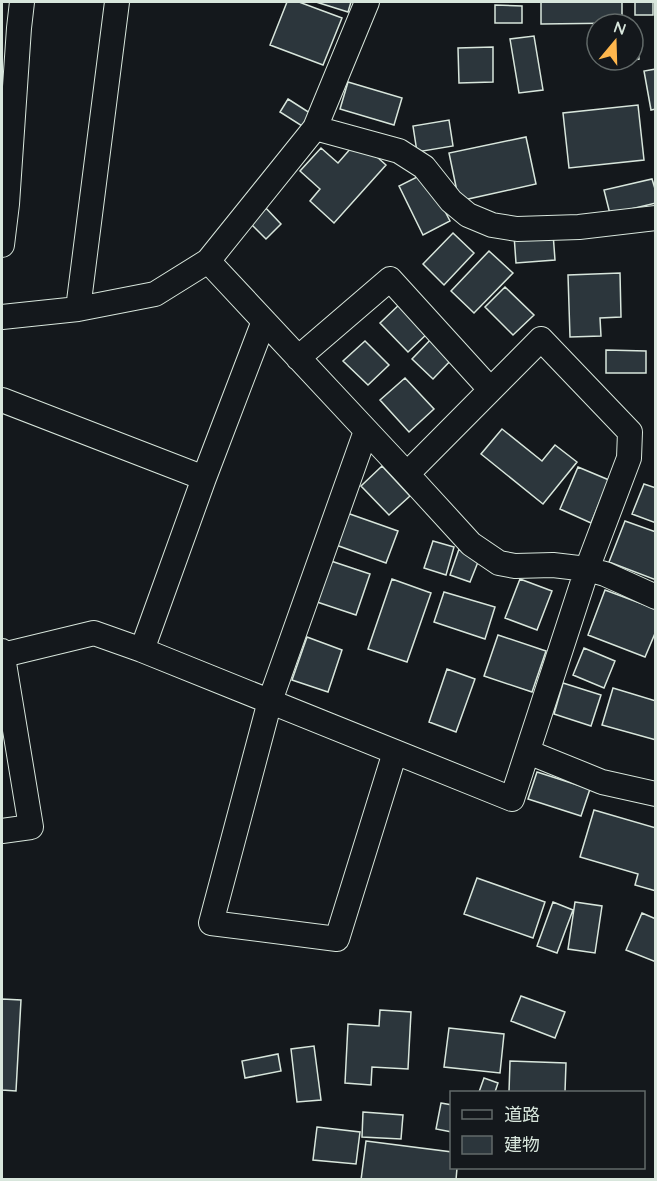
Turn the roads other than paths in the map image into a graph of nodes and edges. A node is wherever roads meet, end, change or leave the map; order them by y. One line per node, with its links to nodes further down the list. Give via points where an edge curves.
1 (22, 2): 6 (street)
2 (117, 2): 8 (street)
3 (367, 2): 4 (street)
4 (315, 128): 5 (street, via 399,151 424,167 451,201 468,215 492,225 517,229 579,227); 7 (street)
5 (656, 218)
6 (2, 245)
7 (208, 261): 8 (street, via 155,294); 10 (street)
8 (78, 309): 9 (street)
9 (2, 317)
10 (264, 321): 11 (street); 16 (street)
11 (298, 358): 12 (street, via 390,279); 14 (street)
12 (490, 389): 15 (street); 17 (street, via 541,339 630,432 629,458)
13 (2, 400): 16 (street)
14 (366, 431): 15 (street); 21 (street)
15 (407, 474): 17 (street, via 471,544 500,563)
16 (204, 478): 19 (street)
17 (587, 569): 18 (street, via 605,573); 23 (street)
18 (656, 597)
19 (142, 650): 20 (street, via 94,633); 21 (street)
20 (2, 653): 25 (street, via 31,827)
21 (270, 701): 22 (street); 22 (street, via 211,923 337,939)
22 (395, 752): 23 (street, via 513,799)
23 (528, 752): 24 (street, via 602,782)
24 (656, 794)
25 (2, 831)

